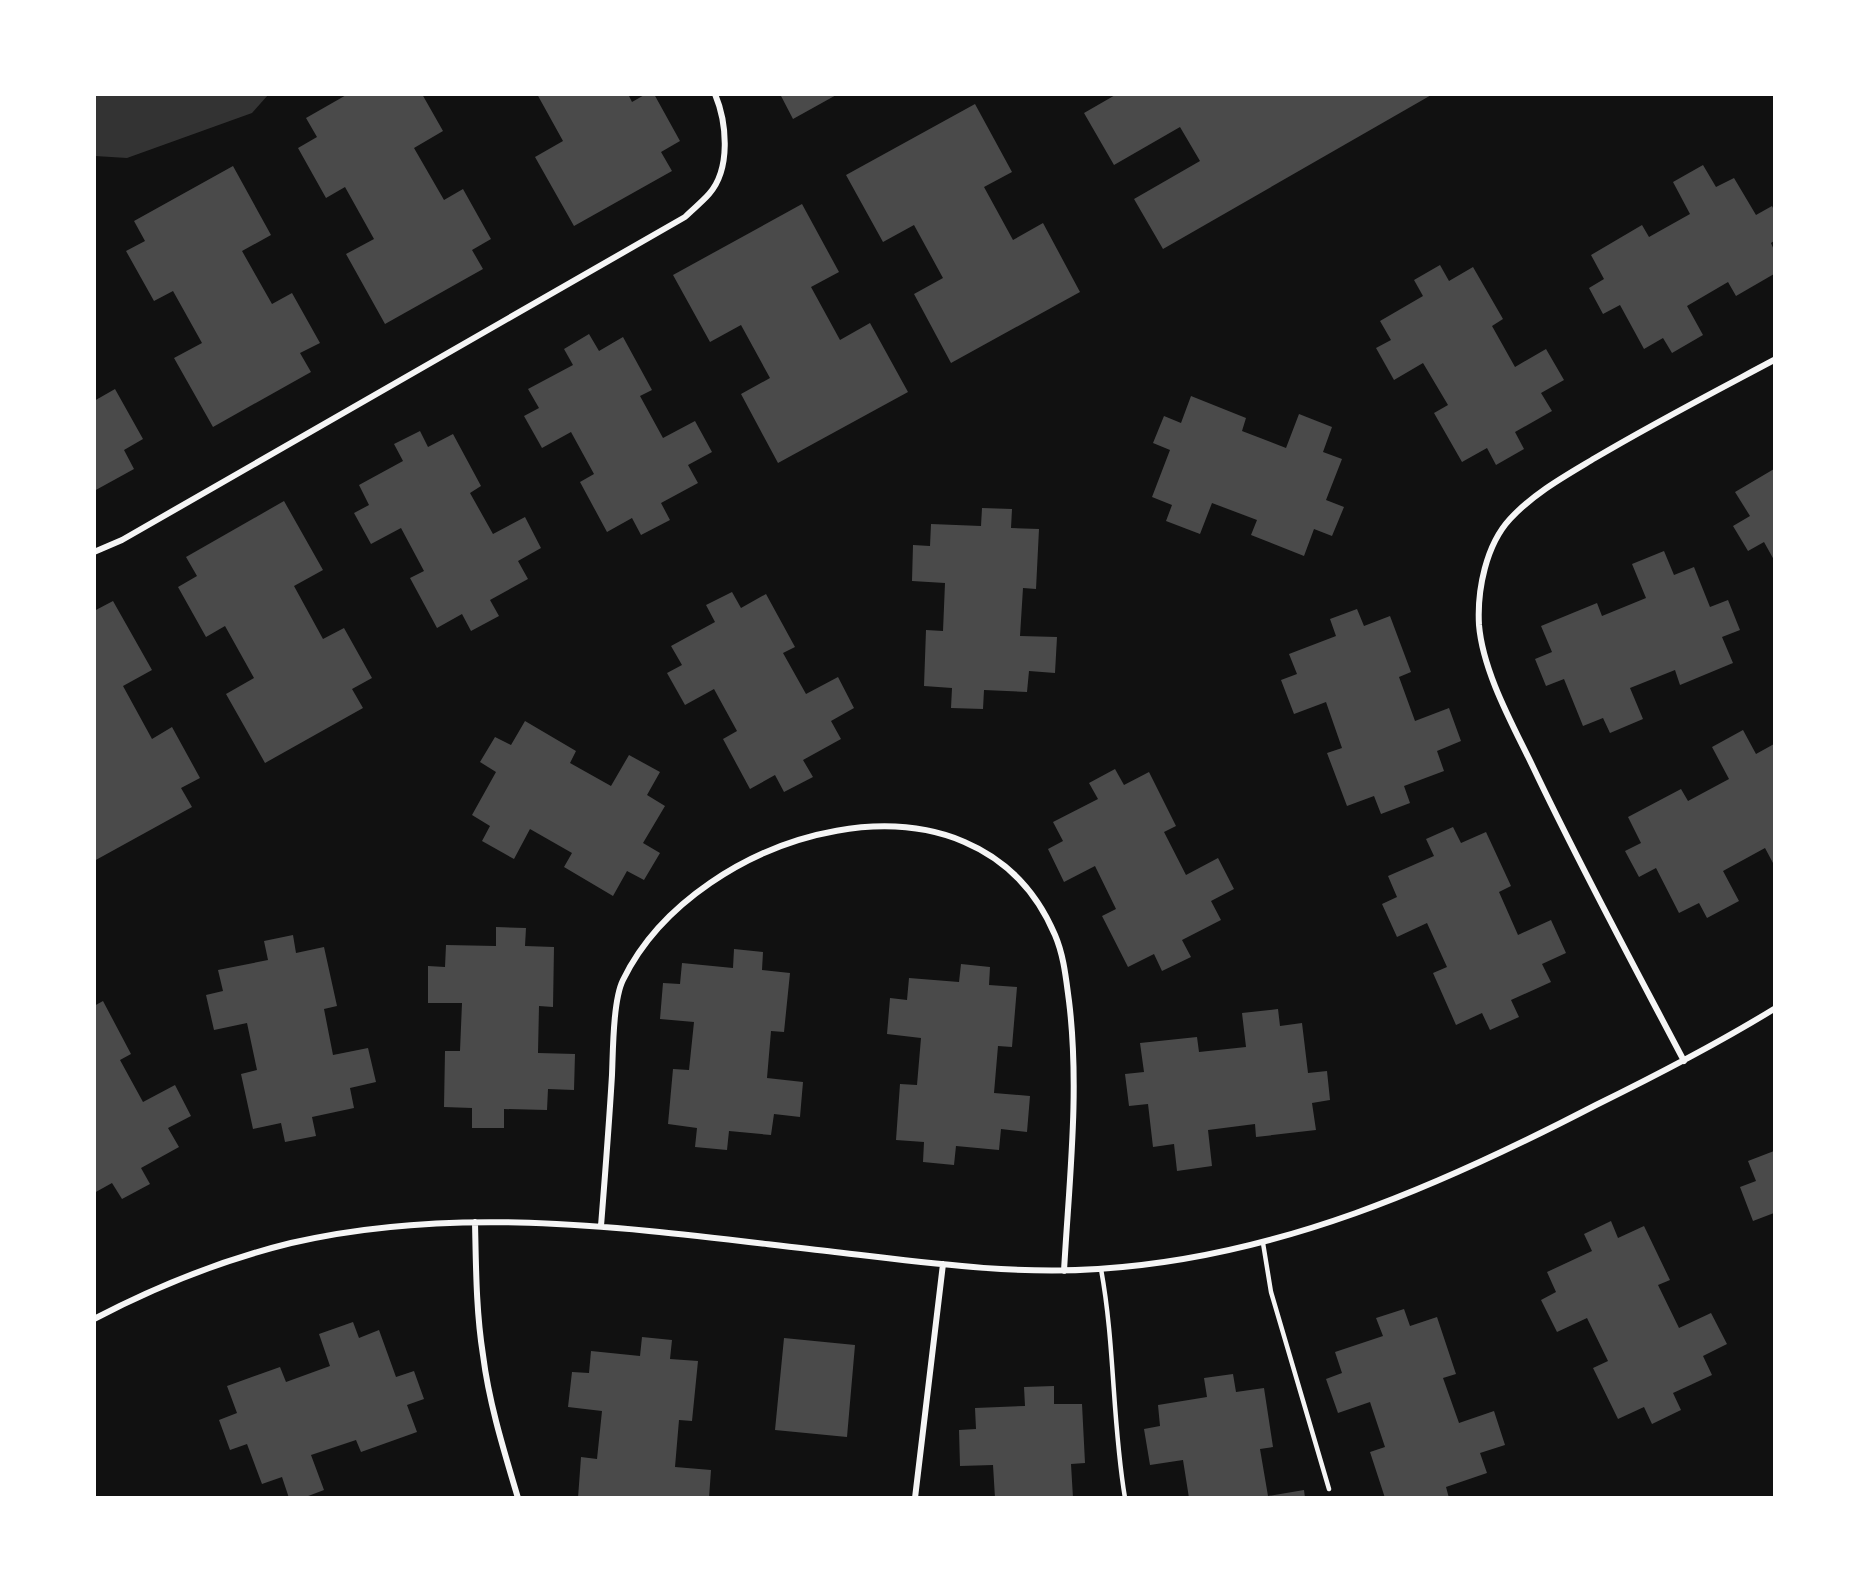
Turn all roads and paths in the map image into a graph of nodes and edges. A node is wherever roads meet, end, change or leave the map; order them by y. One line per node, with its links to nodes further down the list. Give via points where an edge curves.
1 (715, 94): 3 (street, via 725,134 723,164 711,192 685,217 133,534)
2 (1774, 360): 5 (street, via 1538,493 1509,520 1494,543 1480,597 1479,626 1484,653 1509,717 1580,865)
3 (94, 552)
4 (1774, 1009): 5 (street)
5 (1684, 1061): 8 (street, via 1541,1134 1418,1190)
6 (475, 1222): 7 (street); 12 (street, via 372,1229 293,1243 216,1264); 14 (street, via 483,1356)
7 (601, 1226): 9 (street); 11 (street, via 621,984 641,947 678,907 748,860 827,832 882,826 910,828 963,841 994,859 1028,889 1056,937 1065,965 1074,1040)
8 (1263, 1244): 10 (street, via 1183,1260); 13 (lane, via 1271,1292)
9 (943, 1264): 11 (street); 15 (street)
10 (1101, 1269): 11 (street); 16 (lane, via 1111,1320 1117,1449)
11 (1064, 1271)
12 (94, 1319)
13 (1329, 1489)
14 (518, 1497)
15 (915, 1497)
16 (1125, 1497)

